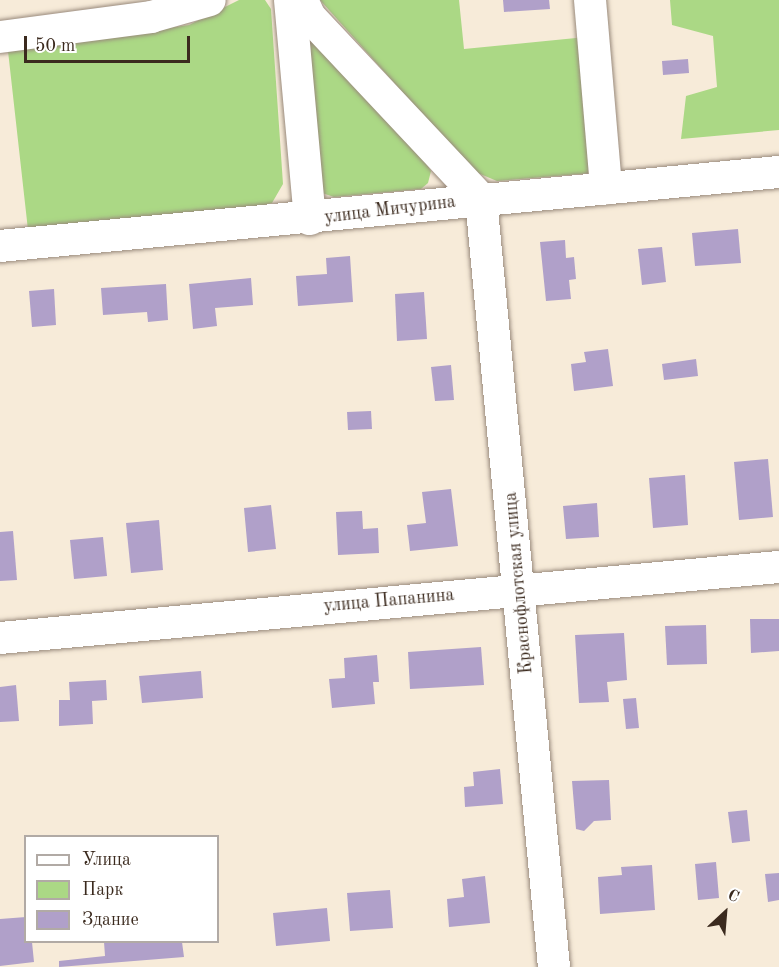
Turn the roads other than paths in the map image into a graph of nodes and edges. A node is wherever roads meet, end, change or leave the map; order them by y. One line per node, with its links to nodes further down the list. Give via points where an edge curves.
1 (210, 0): 5 (street, via 151,17)
2 (290, 0): 9 (street)
3 (302, 0): 8 (street, via 310,17)
4 (590, 0): 7 (street)
5 (0, 37)
6 (779, 172): 7 (street, улица Мичурина)
7 (606, 188): 8 (street, улица Мичурина)
8 (481, 199): 9 (street, улица Мичурина); 12 (street, Краснофлотская улица)
9 (310, 219): 10 (street, улица Мичурина)
10 (0, 246)
11 (779, 567): 12 (street, улица Папанина)
12 (520, 588): 13 (street, улица Папанина); 14 (street, Краснофлотская улица)
13 (0, 638)
14 (554, 967)

